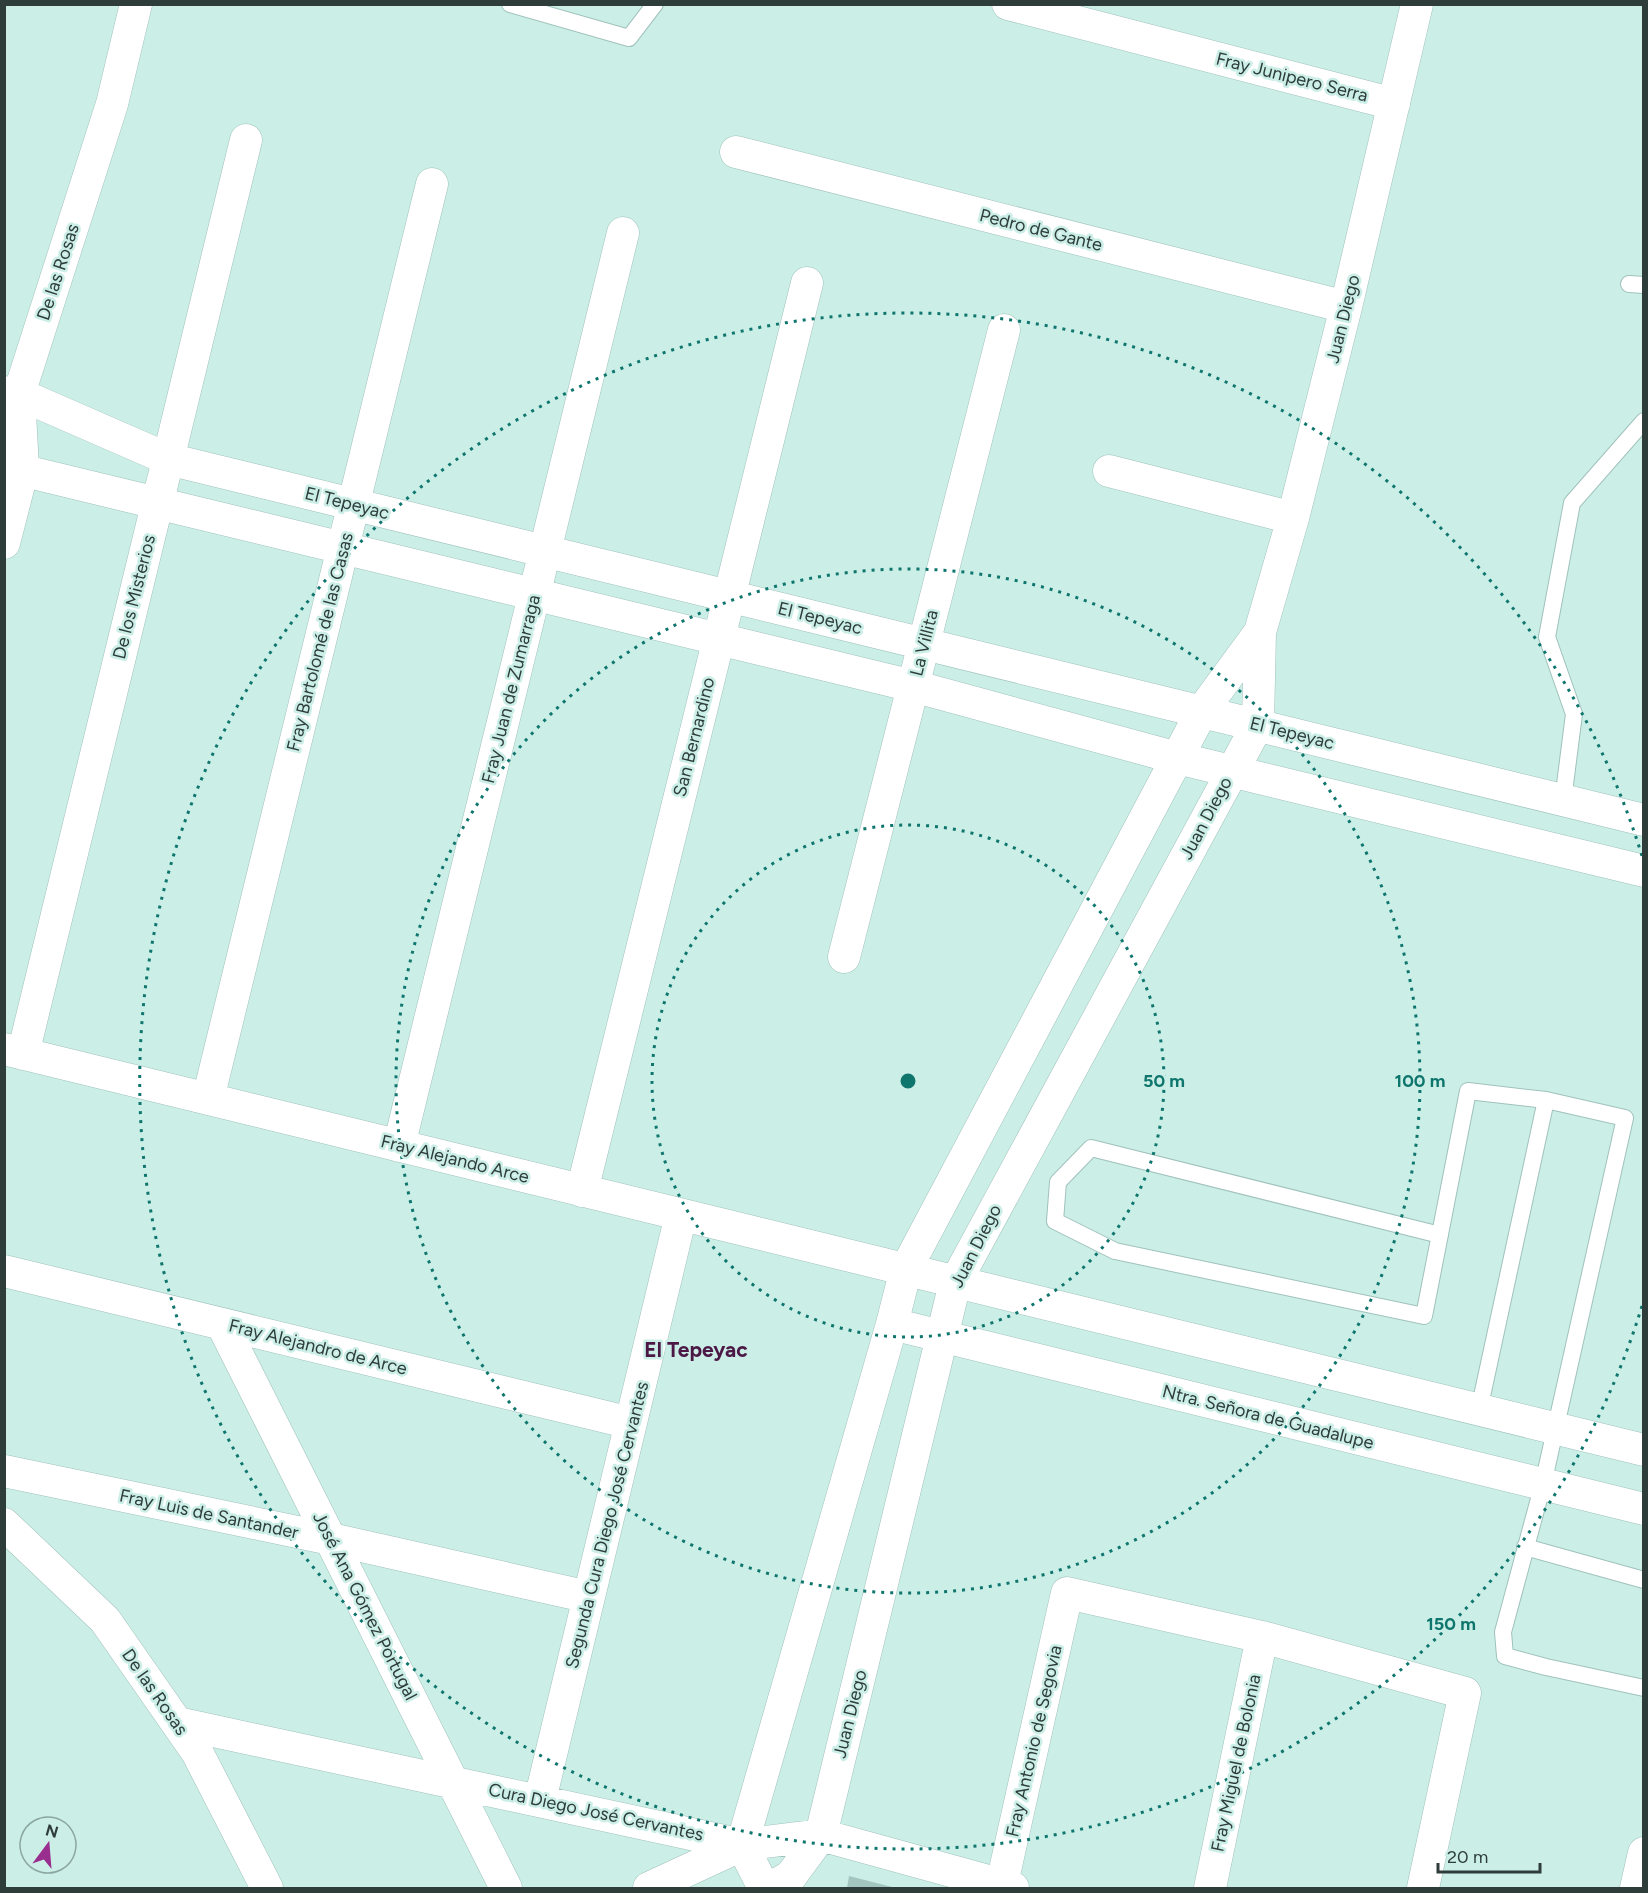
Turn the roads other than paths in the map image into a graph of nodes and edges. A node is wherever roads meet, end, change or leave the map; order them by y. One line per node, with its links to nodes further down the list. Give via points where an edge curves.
1 (510, 4): 2 (lane, via 629,38)
2 (655, 4)
3 (1008, 4): 6 (street, Fray Junipero Serra)
4 (1417, 4): 6 (street, Juan Diego)
5 (135, 5): 14 (street, De las Rosas, via 112,104)
6 (1394, 104): 12 (street, Juan Diego)
7 (246, 140): 16 (street, De los Misterios)
8 (736, 152): 12 (street, Pedro de Gante)
9 (432, 184): 20 (street, Fray Bartolomé de las Casas)
10 (622, 233): 24 (street, Fray Juan de Zumarraga)
11 (807, 283): 26 (street, San Bernardino)
12 (1346, 308): 21 (street, Juan Diego)
13 (1004, 330): 29 (street, La Villita)
14 (12, 393): 16 (street, El Tepeyac); 17 (street, De las Rosas)
15 (1644, 421): 35 (lane, via 1572,503 1547,637 1574,714)
16 (168, 459): 19 (street, De los Misterios); 20 (street, El Tepeyac)
17 (14, 468): 19 (street); 22 (street, De las Rosas)
18 (1109, 471): 21 (street)
19 (158, 502): 23 (street); 39 (street, De los Misterios)
20 (353, 505): 23 (street, Fray Bartolomé de las Casas); 24 (street, El Tepeyac)
21 (1293, 518): 27 (street, Juan Diego)
22 (4, 543)
23 (343, 547): 25 (street); 40 (street, Fray Bartolomé de las Casas)
24 (544, 551): 25 (street, Fray Juan de Zumarraga); 26 (street, El Tepeyac)
25 (534, 594): 28 (street); 42 (street, Fray Juan de Zumarraga)
26 (729, 596): 28 (street, San Bernardino); 29 (street, El Tepeyac)
27 (1260, 632): 31 (street, Juan Diego); 32 (street, Juan Diego)
28 (718, 638): 30 (street); 43 (street, San Bernardino)
29 (924, 644): 30 (street, La Villita); 31 (street, El Tepeyac)
30 (913, 686): 33 (street); 38 (street, La Villita)
31 (1202, 711): 32 (street, El Tepeyac); 33 (street, Juan Diego)
32 (1258, 724): 34 (street, Juan Diego); 35 (street, El Tepeyac)
33 (1177, 758): 34 (street); 46 (street, Juan Diego)
34 (1232, 771): 37 (street); 48 (street, Juan Diego)
35 (1563, 800): 36 (street, El Tepeyac)
36 (1644, 820)
37 (1644, 872)
38 (844, 957)
39 (14, 1052): 40 (street, Fray Alejando Arce)
40 (208, 1099): 42 (street, Fray Alejando Arce)
41 (1546, 1101): 45 (lane, via 1468,1091); 52 (lane); 54 (lane, via 1625,1118)
42 (399, 1146): 43 (street, Fray Alejando Arce)
43 (582, 1191): 44 (street, Fray Alejando Arce)
44 (681, 1215): 46 (street, Fray Alejando Arce); 53 (street, Segunda Cura Diego José Cervantes)
45 (1440, 1235): 45 (lane, via 1424,1316 1115,1251 1055,1221 1058,1182 1091,1148)
46 (906, 1269): 48 (street); 50 (street, Juan Diego)
47 (4, 1271): 49 (street, Fray Alejandro de Arce)
48 (955, 1283): 51 (street, Juan Diego); 52 (street)
49 (222, 1324): 53 (street, Fray Alejandro de Arce); 60 (street, José Ana Gómez Portugal)
50 (892, 1324): 51 (street, Ntra. Señora de Guadalupe); 70 (street, Juan Diego)
51 (942, 1337): 57 (street, Ntra. Señora de Guadalupe); 69 (street, Juan Diego)
52 (1479, 1410): 54 (street)
53 (631, 1423): 63 (street, Segunda Cura Diego José Cervantes)
54 (1557, 1429): 55 (street); 57 (lane)
55 (1644, 1450)
56 (4, 1471): 60 (street, Fray Luis de Santander)
57 (1544, 1485): 58 (street, Ntra. Señora de Guadalupe); 61 (lane)
58 (1644, 1509)
59 (4, 1524): 66 (street, De las Rosas, via 105,1620)
60 (331, 1539): 63 (street, Fray Luis de Santander); 67 (street, José Ana Gómez Portugal)
61 (1526, 1547): 62 (lane); 65 (lane, via 1503,1632 1505,1656)
62 (1644, 1580)
63 (590, 1597): 68 (street, Segunda Cura Diego José Cervantes)
64 (1262, 1637): 77 (street, Fray Antonio de Segovia, via 1067,1593); 78 (street, Fray Miguel de Bolonia); 79 (street, via 1466,1693)
65 (1644, 1688)
66 (177, 1723): 67 (street, Cura Diego José Cervantes); 72 (street, De las Rosas, via 197,1752)
67 (453, 1781): 68 (street, Cura Diego José Cervantes); 73 (street, José Ana Gómez Portugal)
68 (540, 1800): 70 (street, Cura Diego José Cervantes)
69 (821, 1835): 70 (street, Cura Diego José Cervantes); 76 (street, Juan Diego, via 791,1876); 77 (street, Cura Diego José Cervantes)
70 (742, 1845): 74 (street); 75 (street)
71 (1644, 1853): 80 (street)
72 (267, 1888)
73 (506, 1888)
74 (649, 1888)
75 (764, 1888)
76 (771, 1888)
77 (1005, 1888)
78 (1210, 1888)
79 (1423, 1888)
80 (1636, 1888)

